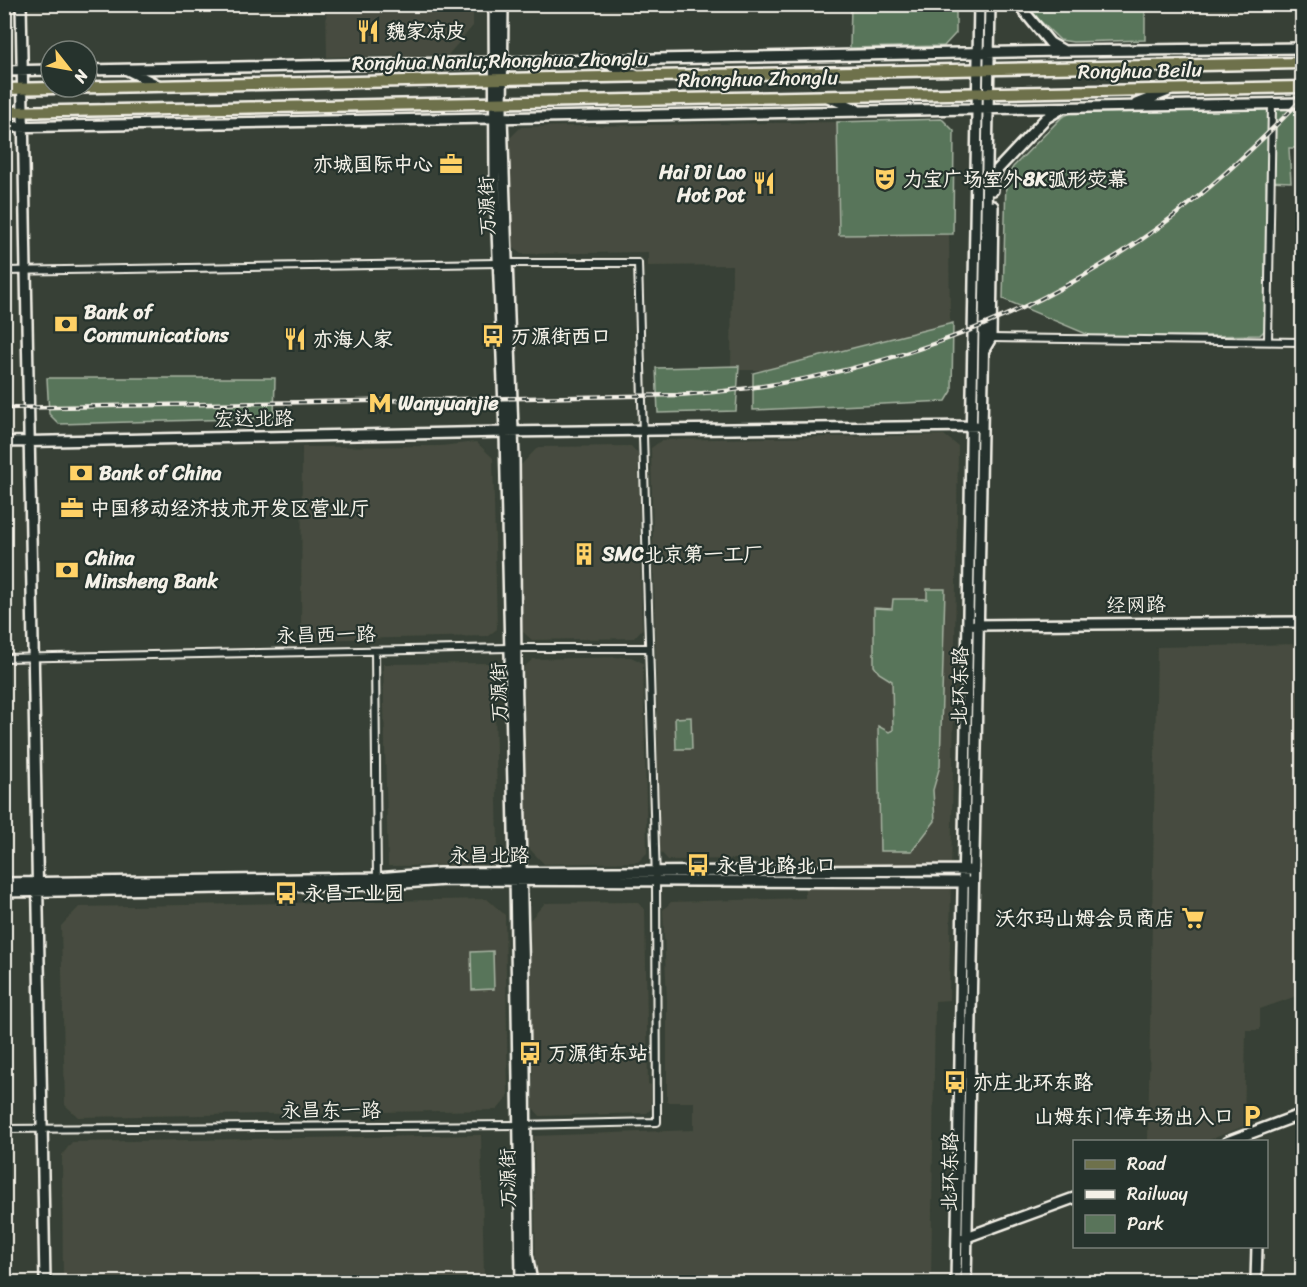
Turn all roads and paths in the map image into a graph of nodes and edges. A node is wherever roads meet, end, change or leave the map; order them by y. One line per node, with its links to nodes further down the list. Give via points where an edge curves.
1 (21, 4): 21 (street)
2 (494, 4): 13 (street)
3 (503, 4): 13 (street)
4 (979, 4): 11 (street)
5 (990, 4): 10 (street)
6 (1018, 4): 8 (street, via 1050,43)
7 (1302, 48): 9 (street)
8 (1064, 51): 9 (street); 10 (street)
9 (1134, 51): 15 (street)
10 (989, 53): 11 (street); 17 (street)
11 (978, 54): 12 (street); 17 (street)
12 (599, 60): 13 (street); 22 (street)
13 (498, 62): 16 (street); 23 (street, 万源街)
14 (1302, 63): 15 (main road, Ronghua Beilu)
15 (1167, 66): 17 (main road, Ronghua Beilu)
16 (126, 69): 19 (street); 24 (street)
17 (984, 69): 22 (main road, Ronghua Nanlu;Rhonghua Zhonglu); 29 (street, 北环东路); 30 (street, 北环东路)
18 (39, 70): 21 (street)
19 (99, 70)
20 (4, 71): 21 (street)
21 (22, 71): 26 (street)
22 (638, 76): 23 (main road, Ronghua Nanlu;Rhonghua Zhonglu)
23 (498, 79): 24 (main road, Ronghua Nanlu;Rhonghua Zhonglu); 32 (street, 万源街)
24 (160, 86): 26 (main road, Ronghua Nanlu;Rhonghua Zhonglu)
25 (1302, 87): 28 (main road, Ronghua Beilu)
26 (23, 88): 27 (main road, Ronghua Nanlu;Rhonghua Zhonglu); 42 (street)
27 (4, 89)
28 (1175, 89): 30 (main road, Ronghua Beilu); 36 (street)
29 (978, 91): 30 (main road, Ronghua Beilu); 31 (main road, Rhonghua Zhonglu); 37 (street, 北环东路)
30 (989, 91): 38 (street, 北环东路)
31 (828, 96): 32 (main road, Rhonghua Zhonglu); 40 (street)
32 (498, 101): 34 (main road, Ronghua Nanlu;Rhonghua Zhonglu); 43 (street, 万源街)
33 (1302, 103): 35 (street)
34 (357, 104): 42 (main road, Ronghua Nanlu;Rhonghua Zhonglu); 44 (street)
35 (1272, 104): 36 (street); 51 (street)
36 (1131, 106): 39 (street)
37 (977, 108): 38 (street); 40 (street); 54 (street, 北环东路)
38 (989, 108): 39 (street); 53 (street, 北环东路)
39 (1063, 108): 50 (street, via 1046,117 998,169 993,180)
40 (859, 111): 43 (street)
41 (4, 112): 42 (main road, Ronghua Nanlu;Rhonghua Zhonglu)
42 (23, 112): 46 (street)
43 (498, 117): 44 (street); 47 (street, 万源街)
44 (385, 119): 46 (street)
45 (4, 127): 46 (street)
46 (24, 127): 49 (street)
47 (502, 263): 49 (street); 55 (street, via 638,263); 56 (street, 万源街)
48 (4, 271): 49 (street)
49 (26, 271): 57 (street)
50 (991, 338): 51 (street); 53 (street)
51 (1268, 341): 52 (street)
52 (1302, 342)
53 (983, 352): 54 (street, 北环东路)
54 (977, 425): 55 (street, 宏达北路); 60 (street, 北环东路)
55 (644, 430): 56 (street, 宏达北路); 62 (street)
56 (509, 431): 57 (street, 宏达北路); 61 (street, 万源街)
57 (29, 441): 58 (street, 宏达北路); 65 (street)
58 (4, 442)
59 (1302, 622): 60 (street, 经网路)
60 (974, 625): 66 (street, 北环东路)
61 (512, 648): 62 (street, 永昌西一路); 63 (street, 永昌西一路); 68 (street, 万源街)
62 (649, 648): 67 (street)
63 (375, 651): 65 (street, 永昌西一路); 69 (street)
64 (4, 658): 65 (street, 永昌西一路)
65 (33, 658): 72 (street)
66 (968, 870): 67 (street, 永昌北路); 70 (street, 北环东路)
67 (656, 876): 68 (street, 永昌北路); 70 (street, 永昌北路); 75 (street, 永昌东一路, via 657,1122)
68 (518, 878): 69 (street, 永昌北路, via 439,873); 75 (street, 万源街)
69 (377, 882): 72 (street, 永昌北路)
70 (968, 882): 82 (street, 北环东路); 83 (street, 北环东路)
71 (4, 883): 72 (street, 永昌北路)
72 (37, 887): 73 (street, 永昌北路); 76 (street)
73 (4, 892)
74 (1302, 1114): 78 (street)
75 (522, 1125): 76 (street, 永昌东一路); 86 (street, 万源街); 87 (street, 万源街, via 527,1254)
76 (42, 1128): 77 (street, 永昌东一路); 85 (street)
77 (4, 1129)
78 (1258, 1130): 79 (street); 80 (street)
79 (1232, 1140)
80 (1258, 1140)
81 (1073, 1198): 82 (street)
82 (967, 1237): 83 (street); 89 (street, 北环东路)
83 (957, 1241): 88 (street, 北环东路)
84 (1257, 1248): 90 (street)
85 (45, 1282)
86 (521, 1282)
87 (532, 1282)
88 (956, 1282)
89 (966, 1282)
90 (1256, 1282)

